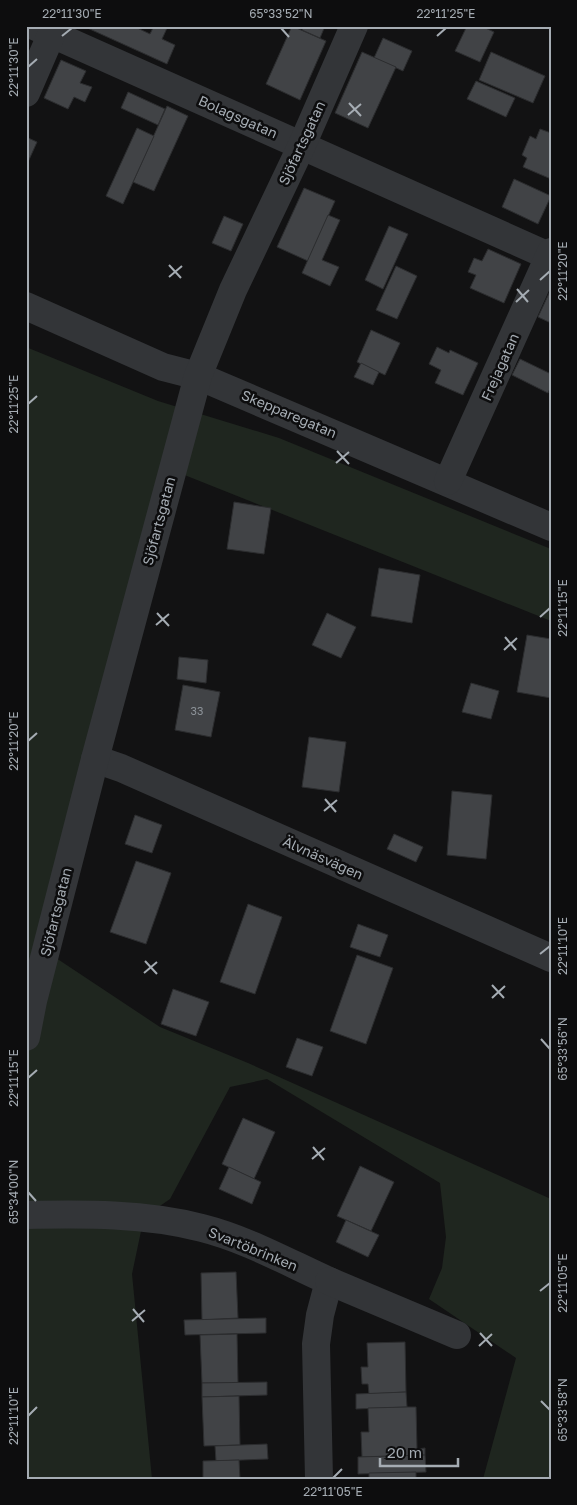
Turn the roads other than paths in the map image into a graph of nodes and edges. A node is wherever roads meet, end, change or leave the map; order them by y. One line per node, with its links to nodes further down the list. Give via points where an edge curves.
1 (354, 26): 4 (street, Sjöfartsgatan)
2 (47, 29): 3 (street); 4 (street, Bolagsgatan)
3 (26, 92)
4 (302, 145): 5 (street, Bolagsgatan); 7 (street, Sjöfartsgatan, via 233,290)
5 (550, 255): 8 (street, Frejagatan)
6 (26, 306): 7 (street, Skepparegatan, via 163,367)
7 (198, 376): 8 (street, Skepparegatan); 10 (street, Sjöfartsgatan)
8 (448, 481): 9 (street, Skepparegatan)
9 (551, 527)
10 (95, 759): 11 (street, Älvnäsvägen); 12 (street, Sjöfartsgatan)
11 (551, 958)
12 (26, 1037)
13 (26, 1215): 14 (street, Svartöbrinken, via 146,1217 189,1225 241,1241)
14 (329, 1281): 15 (street, Svartöbrinken); 16 (street, via 316,1344)
15 (457, 1335)
16 (318, 1479)

